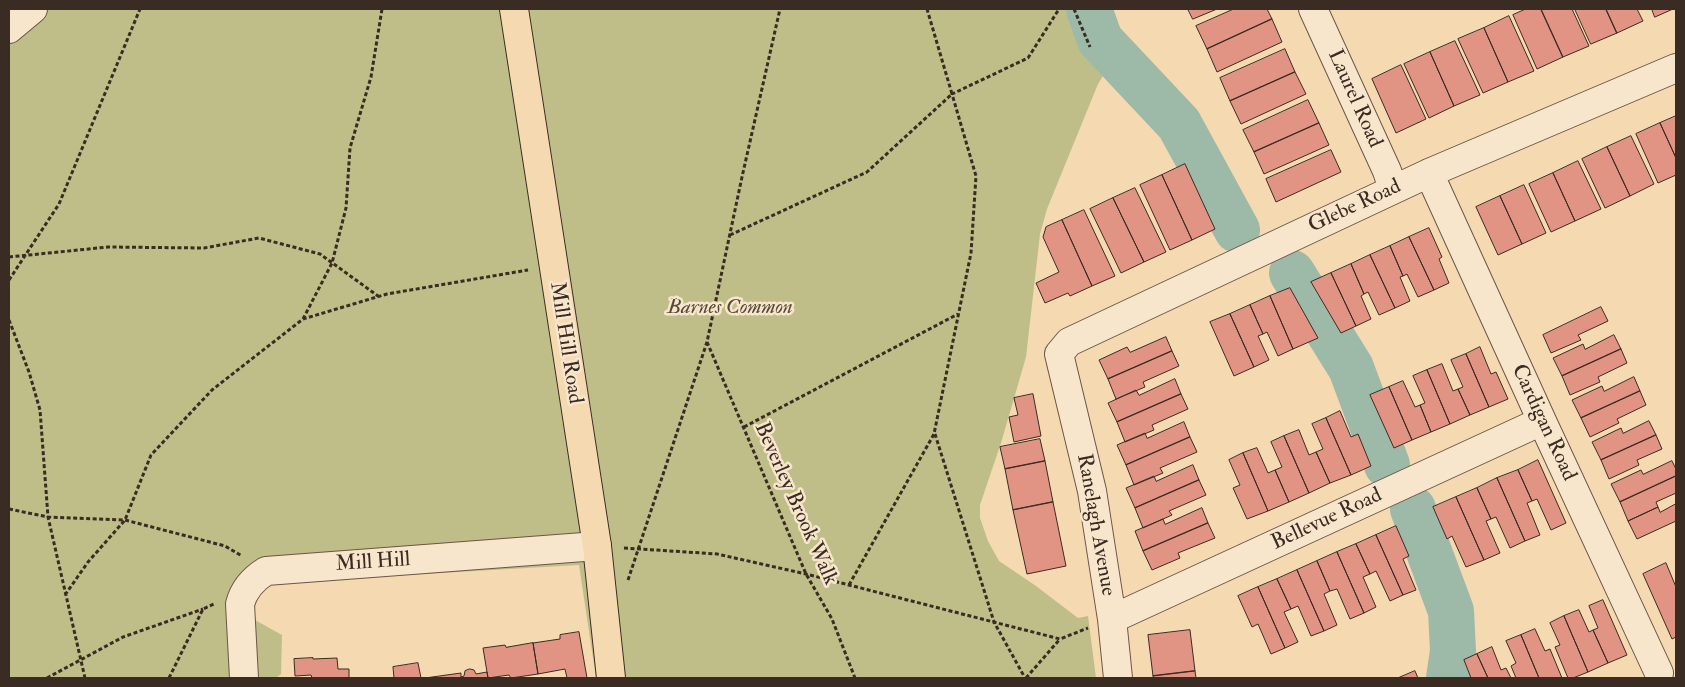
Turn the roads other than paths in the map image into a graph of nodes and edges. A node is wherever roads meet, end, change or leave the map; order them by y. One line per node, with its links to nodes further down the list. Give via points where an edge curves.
1 (34, 9): 4 (street)
2 (514, 9): 10 (main road, Mill Hill Road)
3 (1313, 9): 7 (street, Laurel Road)
4 (9, 29)
5 (1676, 68): 6 (street, Glebe Road)
6 (1430, 172): 7 (street, Glebe Road); 9 (street, Cardigan Road)
7 (1393, 189): 8 (street, Glebe Road, via 1069,342 1059,354)
8 (1064, 373): 11 (street, Ranelagh Avenue, via 1092,491)
9 (1542, 421): 11 (street, Bellevue Road); 12 (street, Cardigan Road)
10 (597, 546): 13 (street, Mill Hill, via 257,580 240,604); 14 (main road, Mill Hill Road)
11 (1112, 619): 15 (street, Ranelagh Avenue)
12 (1661, 672)
13 (244, 678)
14 (611, 678)
15 (1118, 678)

